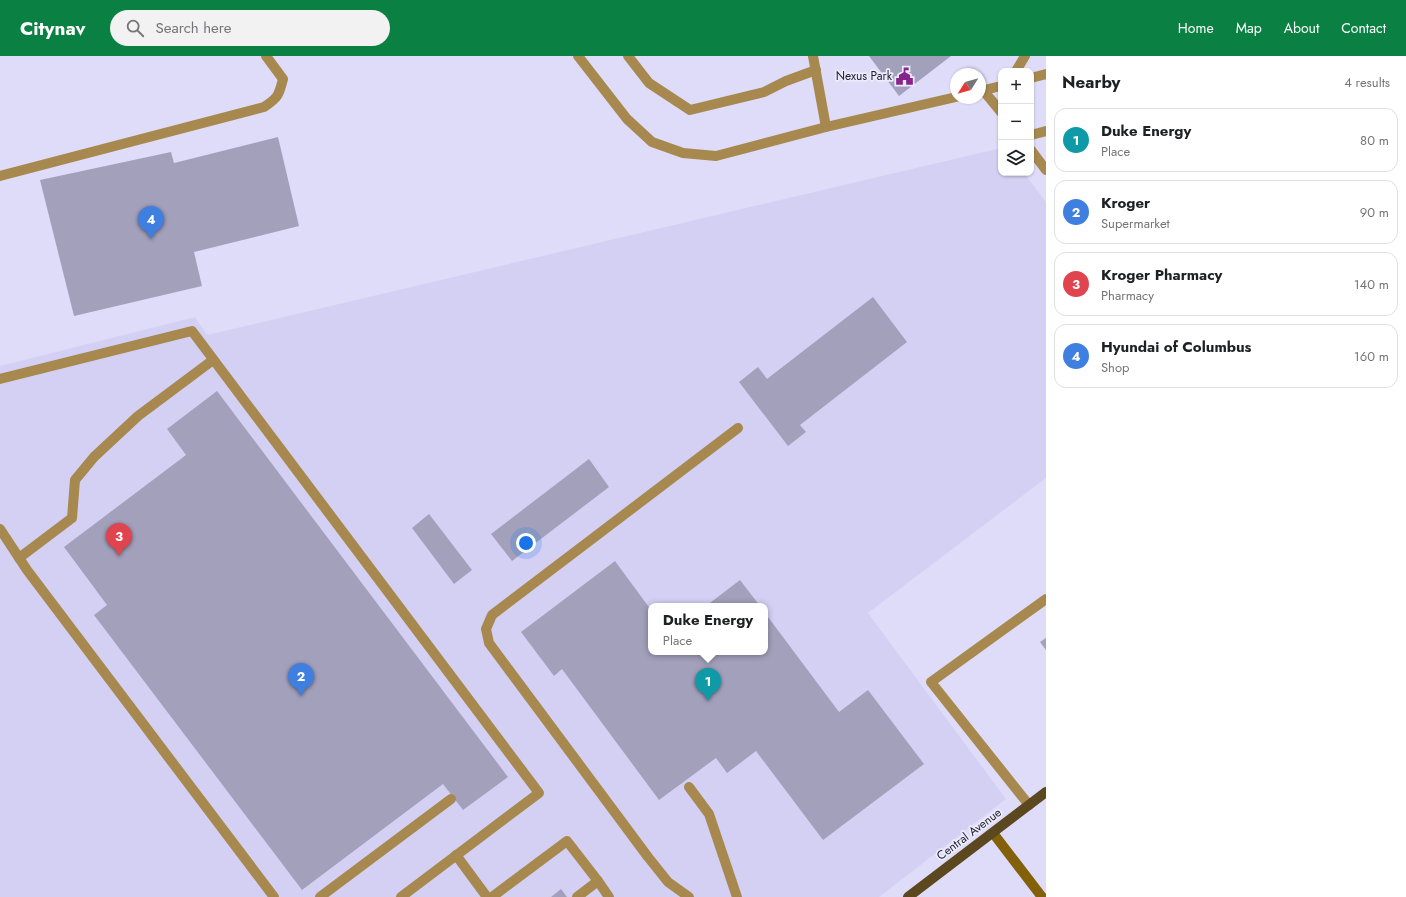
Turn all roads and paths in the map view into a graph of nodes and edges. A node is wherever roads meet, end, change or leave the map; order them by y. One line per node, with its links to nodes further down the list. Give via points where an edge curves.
1 (266, 56): 20 (lane, via 283,79 275,100 264,107)
2 (578, 56): 15 (lane, via 627,119 652,142 683,153 716,156)
3 (628, 56): 7 (lane, via 649,83 690,110 764,92)
4 (813, 56): 7 (lane)
5 (1024, 56): 6 (lane)
6 (1018, 68)
7 (816, 70): 15 (lane)
8 (1046, 74): 9 (lane)
9 (1034, 77)
10 (998, 87): 11 (lane)
11 (986, 90)
12 (986, 95): 14 (lane)
13 (950, 98): 15 (lane)
14 (998, 109)
15 (826, 127)
16 (1046, 131): 17 (lane)
17 (1034, 134)
18 (1034, 154): 19 (lane)
19 (1046, 170)
20 (0, 176)
21 (214, 360): 22 (lane, via 192,331); 25 (lane, via 138,416 94,457 75,480 72,518); 32 (lane, via 539,793)
22 (0, 379)
23 (738, 428): 41 (lane, via 492,615 486,629 489,643 648,857 668,882)
24 (0, 529): 25 (lane)
25 (19, 558): 34 (lane)
26 (1046, 599): 30 (lane, via 931,682)
27 (689, 787): 42 (lane, via 709,814)
28 (1046, 792): 30 (main road, Central Avenue)
29 (451, 799): 35 (lane)
30 (1029, 805): 31 (main road, Central Avenue)
31 (993, 833): 43 (main road, Central Avenue); 44 (street)
32 (456, 855): 36 (lane); 37 (lane)
33 (598, 881): 38 (lane, via 566,841); 39 (lane); 40 (lane)
34 (274, 897)
35 (320, 897)
36 (401, 897)
37 (487, 897)
38 (492, 897)
39 (577, 897)
40 (609, 897)
41 (689, 897)
42 (737, 897)
43 (908, 897)
44 (1042, 897)

